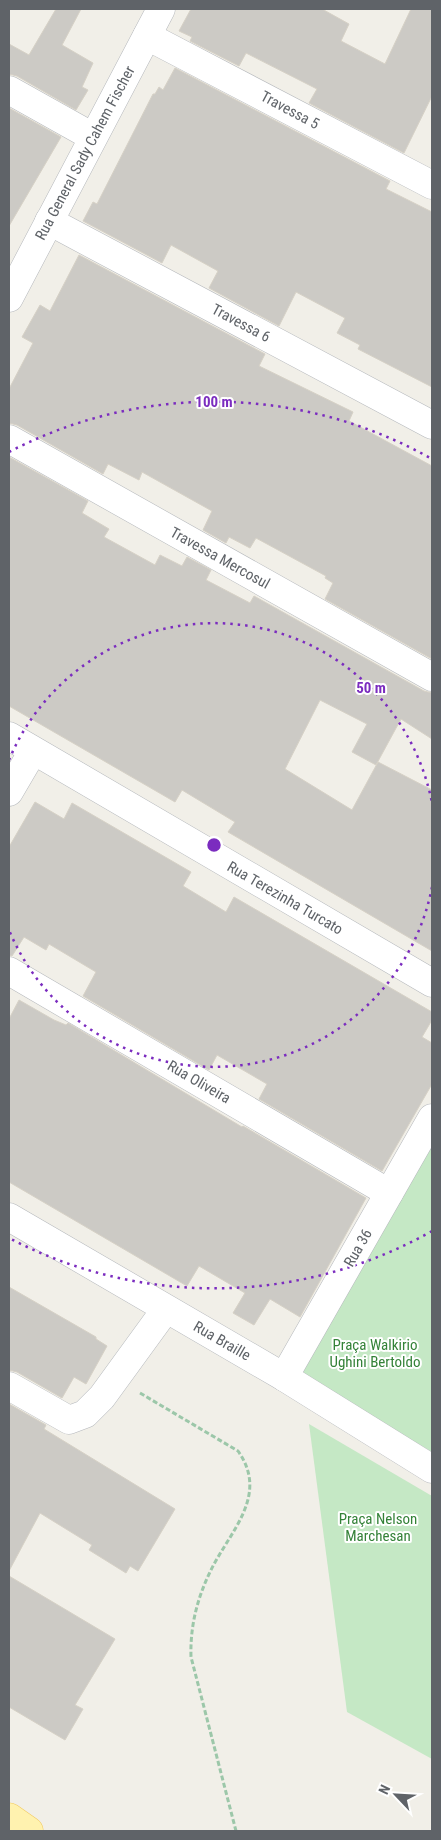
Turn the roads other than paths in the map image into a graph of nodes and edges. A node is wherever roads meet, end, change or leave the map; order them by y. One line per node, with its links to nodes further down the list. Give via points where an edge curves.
1 (161, 9): 2 (street, Rua General Sady Cahem Fischer)
2 (147, 36): 4 (street, Rua General Sady Cahem Fischer); 5 (street, Travessa 5)
3 (9, 90): 4 (street)
4 (93, 138): 6 (street, Rua General Sady Cahem Fischer)
5 (432, 185)
6 (49, 221): 7 (street, Rua General Sady Cahem Fischer); 8 (street, Travessa 6)
7 (9, 298)
8 (432, 425)
9 (9, 439): 10 (street, Travessa Mercosul)
10 (432, 677)
11 (9, 736): 12 (street, Rua Terezinha Turcato)
12 (33, 751): 13 (street); 15 (street, Rua Terezinha Turcato)
13 (9, 792)
14 (9, 971): 17 (street, Rua Oliveira)
15 (432, 983)
16 (432, 1118): 17 (street, Rua 36)
17 (389, 1193): 20 (street, Rua 36)
18 (9, 1217): 19 (street, Rua Braille)
19 (166, 1310): 20 (street, Rua Braille); 21 (street, via 120,1374 86,1414 69,1420)
20 (284, 1377): 22 (street, Rua Braille)
21 (9, 1386)
22 (432, 1469)
23 (9, 1817): 24 (main road)
24 (29, 1831)

